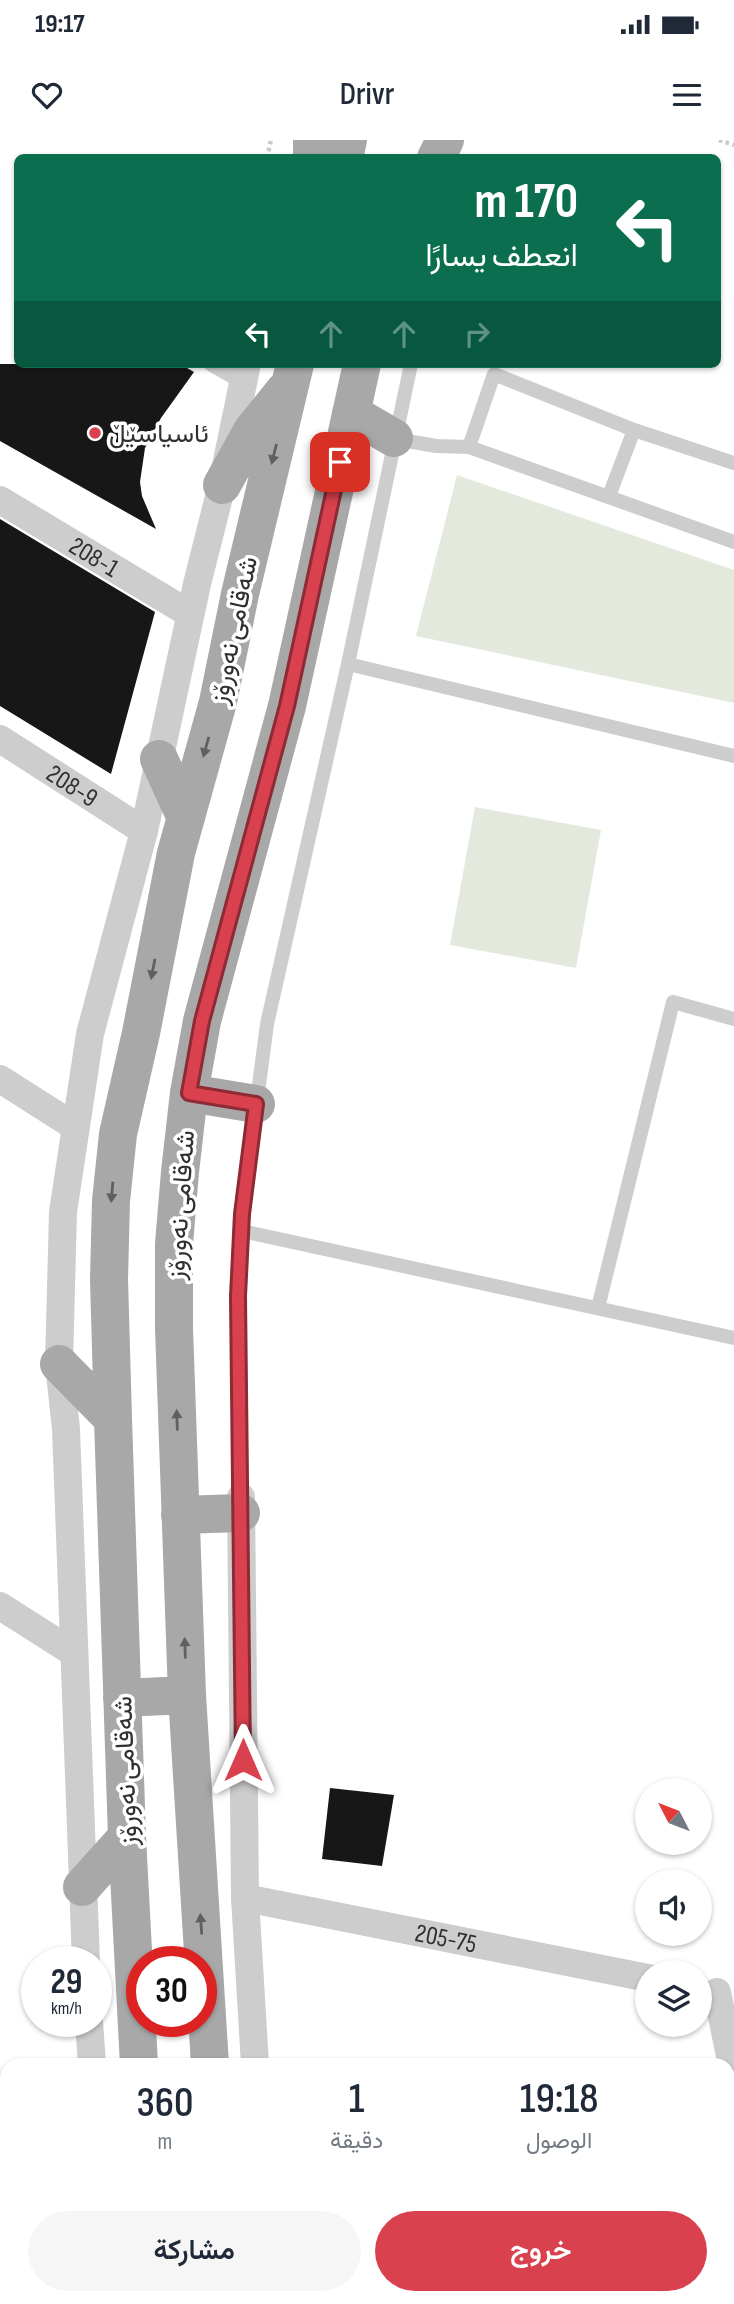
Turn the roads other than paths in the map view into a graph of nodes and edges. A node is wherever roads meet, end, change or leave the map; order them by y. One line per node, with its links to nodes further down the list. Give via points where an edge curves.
1 (224, 368): 4 (lane)
2 (361, 368): 6 (main road, شەقامی نەورۆز)
3 (410, 368): 8 (lane)
4 (245, 374): 11 (street)
5 (293, 374): 11 (main road, via 252,431); 20 (main road, شەقامی نەورۆز, one-way to 20, via 218,702)
6 (351, 413): 8 (main road); 24 (main road, شەقامی نەورۆز, via 287,706 202,1021)
7 (634, 430): 9 (lane, via 494,374); 10 (lane); 12 (lane)
8 (394, 438): 9 (lane); 16 (lane)
9 (469, 447): 12 (lane)
10 (734, 463)
11 (222, 485): 15 (street)
12 (609, 496): 14 (lane)
13 (0, 500): 15 (street, 208-1)
14 (734, 542)
15 (190, 614): 19 (street)
16 (348, 664): 18 (lane); 25 (lane, via 267,1024)
17 (0, 739): 21 (street, 208-9)
18 (734, 756)
19 (159, 759): 20 (main road); 21 (street)
20 (186, 818): 31 (main road, شەقامی نەورۆز, one-way to 31, via 118,1134 111,1201)
21 (144, 831): 26 (street, via 90,1034)
22 (734, 1019): 28 (lane, via 673,1002)
23 (0, 1080): 26 (street)
24 (189, 1093): 25 (main road); 33 (main road, شەقامی نەورۆز, one-way to 24, via 174,1244)
25 (256, 1104): 27 (lane)
26 (74, 1126): 30 (street, via 63,1212)
27 (242, 1231): 28 (lane); 32 (lane, via 238,1296)
28 (598, 1308): 29 (lane)
29 (734, 1338)
30 (59, 1364): 31 (main road); 35 (street, via 66,1429)
31 (113, 1419): 37 (main road, شەقامی نەورۆز)
32 (241, 1505): 33 (main road); 40 (street)
33 (180, 1515): 36 (main road, شەقامی نەورۆز, one-way to 33)
34 (0, 1606): 35 (street)
35 (74, 1653): 39 (street)
36 (187, 1695): 37 (main road); 47 (main road, شەقامی نەورۆز, one-way to 36)
37 (122, 1698): 38 (main road, شەقامی نەورۆز)
38 (127, 1837): 39 (main road); 46 (main road, شەقامی نەورۆز)
39 (82, 1886): 41 (street)
40 (245, 1898): 42 (street, 205-75); 48 (street)
41 (85, 1946)
42 (635, 1975)
43 (717, 1992): 49 (street)
44 (90, 2037): 45 (street)
45 (92, 2058)
46 (139, 2058)
47 (210, 2058)
48 (255, 2058)
49 (730, 2058)

